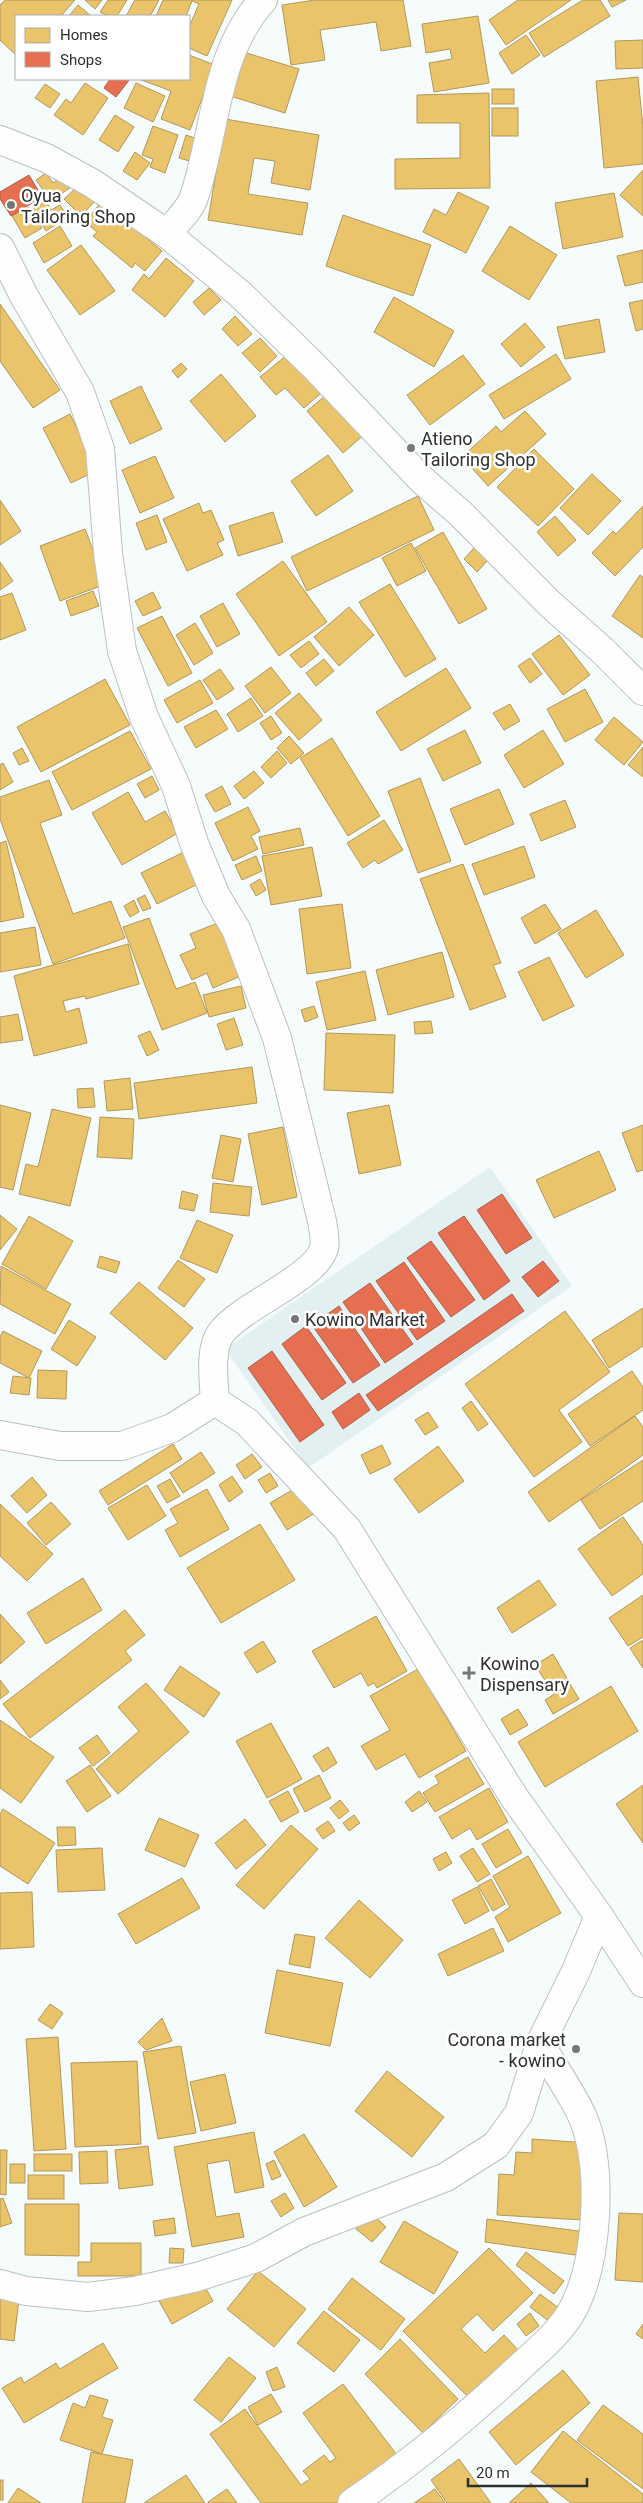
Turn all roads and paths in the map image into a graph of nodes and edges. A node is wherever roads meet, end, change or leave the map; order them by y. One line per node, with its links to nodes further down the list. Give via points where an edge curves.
1 (263, 0): 3 (street, via 232,49 211,121 194,199)
2 (0, 140): 3 (street, via 46,158 92,183)
3 (167, 234): 5 (street, via 277,329 421,479 549,603 603,650)
4 (0, 248): 6 (street, via 80,392 100,449 108,554 122,651 144,717 176,786 194,843 216,896 236,929 277,1038 322,1221 324,1248 308,1270 242,1315 221,1334 212,1365)
5 (643, 692)
6 (215, 1401): 7 (street, via 172,1428 122,1446 60,1446); 8 (street, via 247,1422 347,1529 514,1797)
7 (0, 1435)
8 (599, 1916): 9 (street); 10 (street)
9 (643, 1983)
10 (540, 2044): 11 (street, via 519,2113 496,2145 446,2177 304,2232 256,2258 135,2291 88,2297 26,2291); 12 (street, via 584,2120 594,2161 591,2250 572,2309 549,2340 461,2421)
11 (0, 2284)
12 (352, 2503)

